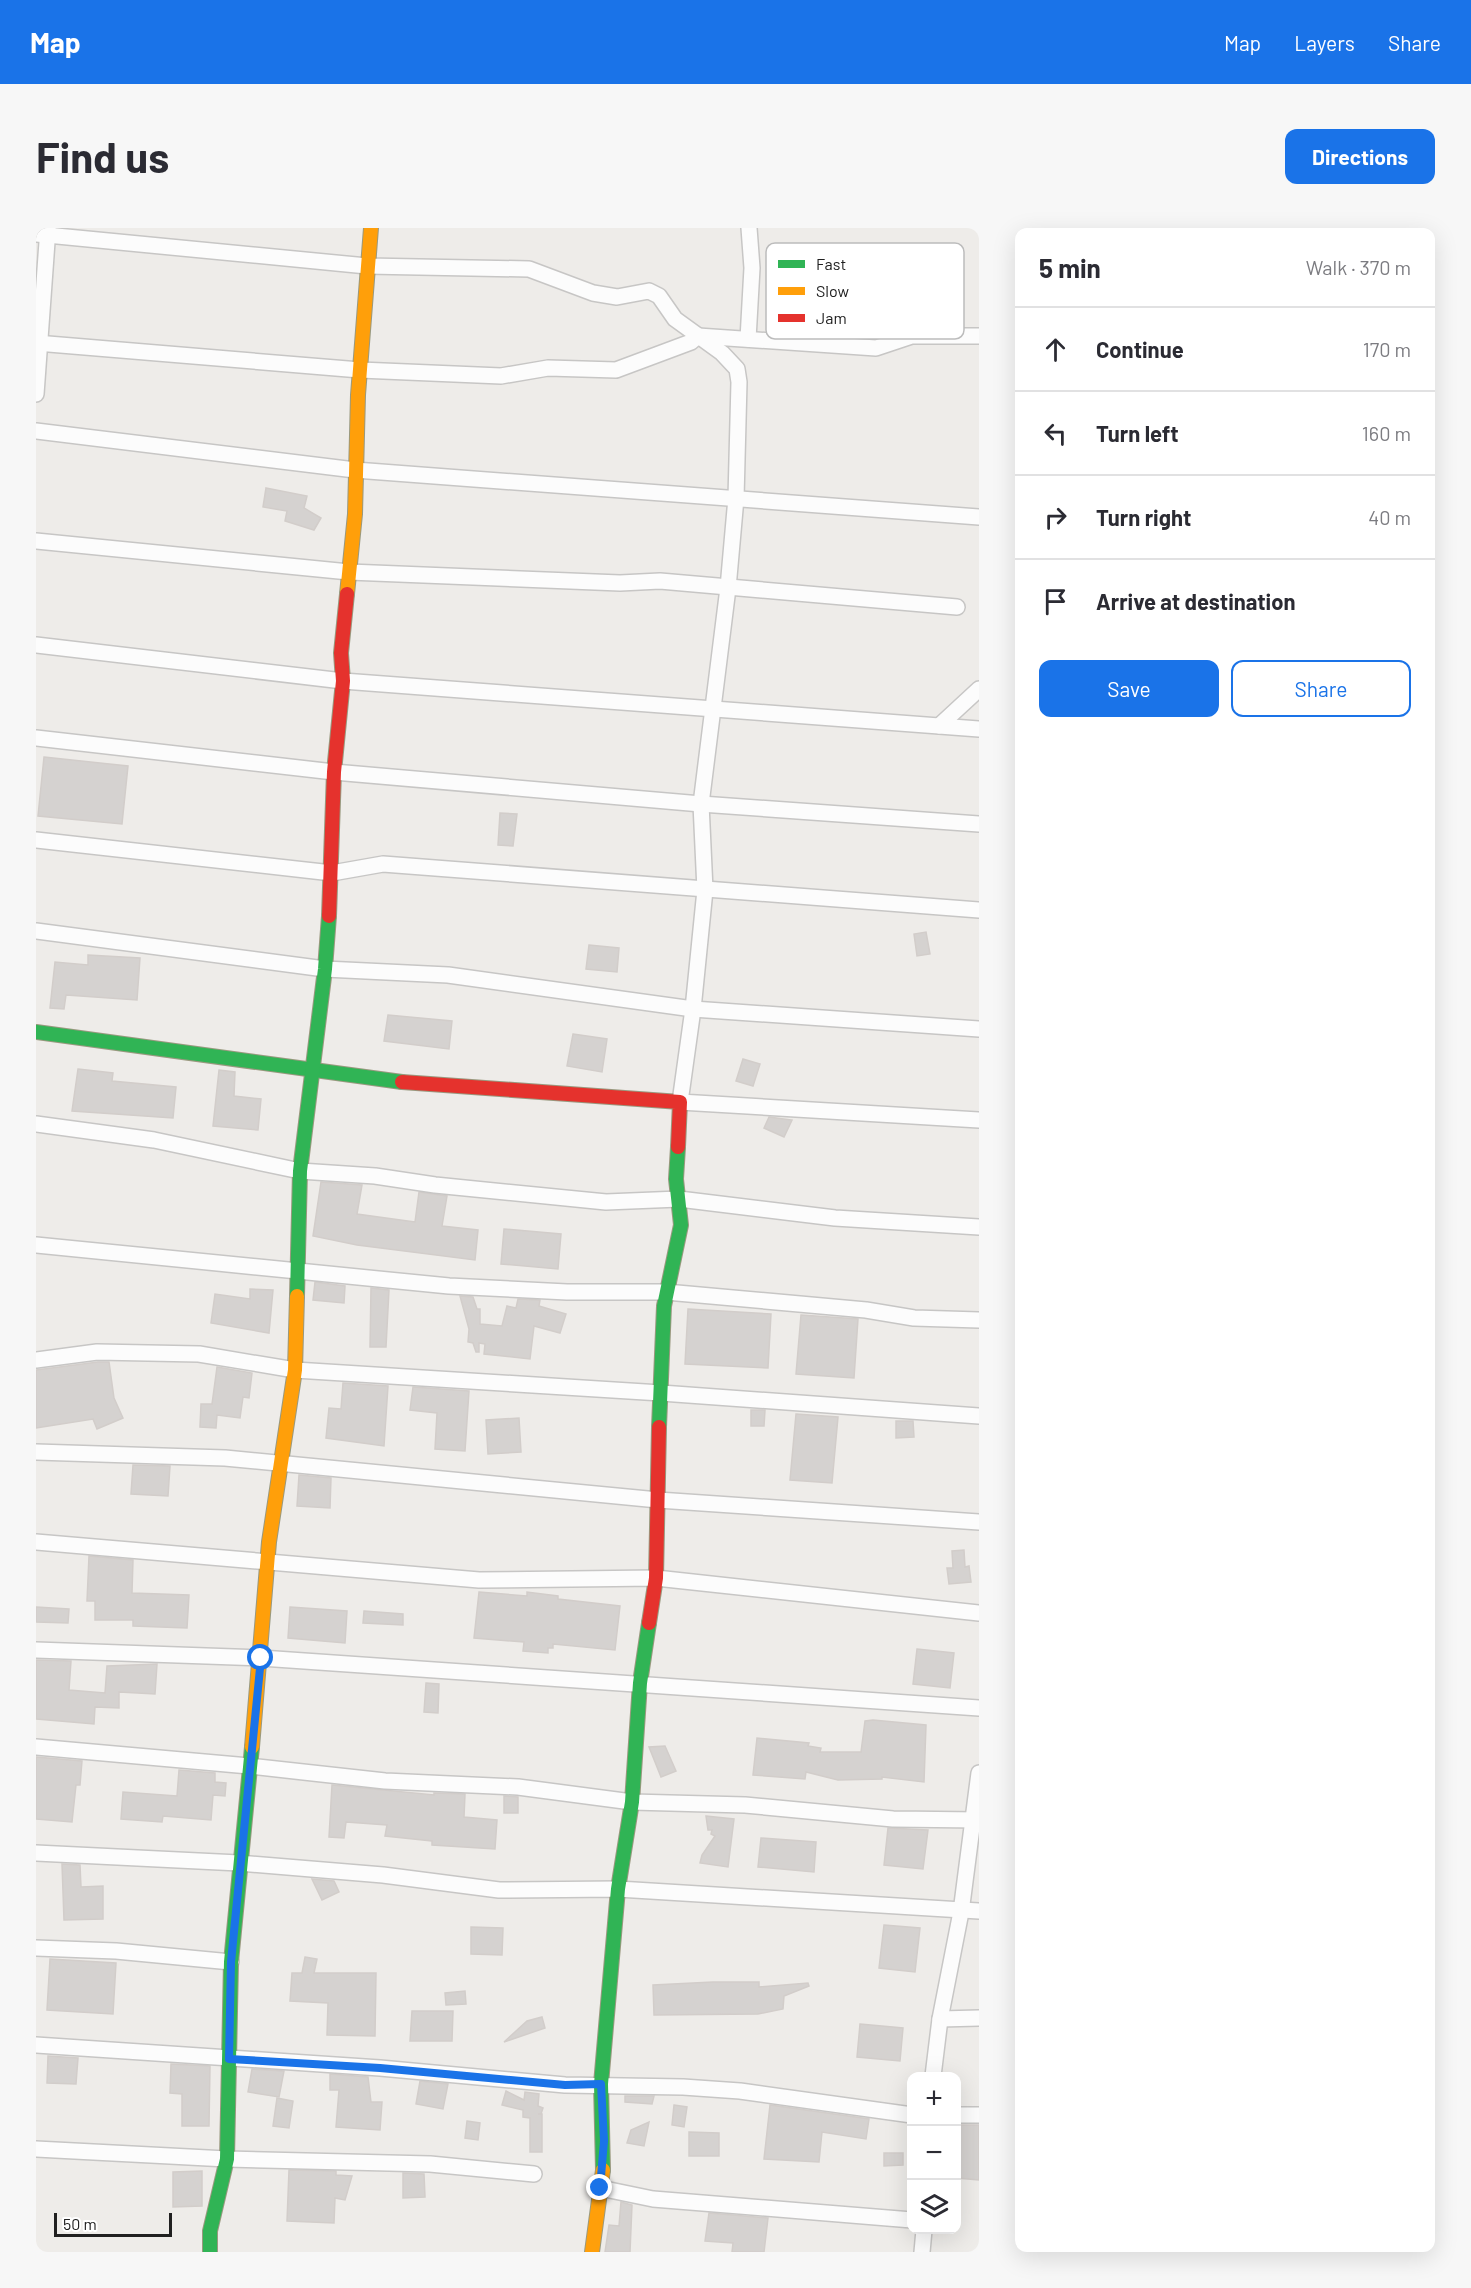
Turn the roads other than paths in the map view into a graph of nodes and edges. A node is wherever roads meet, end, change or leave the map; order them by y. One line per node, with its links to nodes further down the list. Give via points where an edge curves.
1 (371, 228): 4 (street)
2 (749, 228): 6 (street, via 753,268)
3 (44, 232): 4 (street); 8 (street)
4 (366, 266): 5 (street, via 529,269 593,294 617,297 649,291 659,296 675,319); 9 (street)
5 (698, 336): 6 (street); 9 (street, via 616,370 548,368 501,376); 13 (street, via 737,369)
6 (748, 339): 7 (street, via 876,348)
7 (903, 339)
8 (37, 344): 9 (street); 10 (street)
9 (360, 370): 12 (street)
10 (36, 394)
11 (36, 431): 12 (street)
12 (355, 470): 13 (street); 16 (street, via 356,514)
13 (736, 498): 14 (street); 17 (street)
14 (979, 517)
15 (36, 541): 16 (street)
16 (349, 572): 17 (street, via 620,583 660,581); 20 (street, via 341,653)
17 (729, 588): 18 (street); 22 (street)
18 (957, 608)
19 (36, 645): 20 (street)
20 (343, 681): 22 (street); 26 (street)
21 (979, 689): 23 (street)
22 (712, 708): 23 (street); 27 (street)
23 (939, 726): 24 (street)
24 (979, 729)
25 (36, 738): 26 (street)
26 (334, 772): 27 (street); 30 (street)
27 (701, 804): 28 (street); 31 (street)
28 (979, 824)
29 (36, 840): 30 (street)
30 (332, 873): 31 (street, via 383,864); 34 (street)
31 (705, 890): 32 (street); 35 (street)
32 (979, 910)
33 (36, 931): 34 (street)
34 (325, 969): 35 (street, via 448,975); 38 (street)
35 (693, 1009): 36 (street); 39 (street)
36 (979, 1029)
37 (36, 1032): 38 (street)
38 (312, 1068): 39 (street, via 427,1086); 42 (street)
39 (680, 1102): 40 (street); 43 (street, via 676,1179)
40 (979, 1120)
41 (36, 1124): 42 (street, via 154,1140)
42 (300, 1171): 43 (street, via 606,1202); 46 (street)
43 (679, 1199): 44 (street, via 835,1218); 47 (street, via 681,1225)
44 (979, 1227)
45 (36, 1245): 46 (street)
46 (297, 1272): 47 (street, via 449,1286); 50 (street)
47 (666, 1292): 48 (street, via 914,1318); 51 (street)
48 (979, 1320)
49 (36, 1360): 50 (street, via 97,1352 199,1354)
50 (295, 1370): 51 (street); 54 (street)
51 (661, 1392): 52 (street); 55 (street)
52 (979, 1416)
53 (36, 1452): 54 (street, via 225,1458)
54 (280, 1465): 55 (street); 58 (street)
55 (658, 1500): 56 (street); 59 (street)
56 (979, 1522)
57 (36, 1542): 58 (street)
58 (267, 1564): 59 (street, via 479,1580); 62 (street)
59 (656, 1578): 60 (street); 63 (street)
60 (979, 1613)
61 (36, 1650): 62 (street)
62 (261, 1658): 63 (street); 66 (street)
63 (640, 1683): 64 (street); 68 (street)
64 (979, 1708)
65 (36, 1747): 66 (street)
66 (249, 1766): 68 (street, via 385,1781 518,1787); 71 (street)
67 (979, 1773): 69 (street)
68 (632, 1803): 69 (street, via 745,1805 893,1819); 72 (street)
69 (975, 1820): 74 (street)
70 (36, 1853): 71 (street)
71 (239, 1863): 72 (street, via 499,1890); 76 (street)
72 (618, 1889): 74 (street); 82 (street)
73 (979, 1911): 74 (street)
74 (961, 1912): 78 (street)
75 (36, 1948): 76 (street)
76 (231, 1962): 80 (street)
77 (979, 2018): 78 (street)
78 (940, 2019): 81 (street)
79 (36, 2045): 80 (street)
80 (229, 2059): 82 (street, via 565,2085); 87 (street)
81 (933, 2072)
82 (601, 2084): 83 (street, via 740,2091); 89 (street, via 604,2141)
83 (907, 2114)
84 (961, 2115): 85 (street)
85 (979, 2115)
86 (36, 2149): 87 (street)
87 (227, 2159): 88 (street, via 430,2164); 92 (street, via 210,2231)
88 (534, 2174)
89 (600, 2188): 90 (street, via 653,2199); 93 (street)
90 (907, 2220)
91 (924, 2234): 94 (street)
92 (210, 2252)
93 (592, 2252)
94 (922, 2252)

